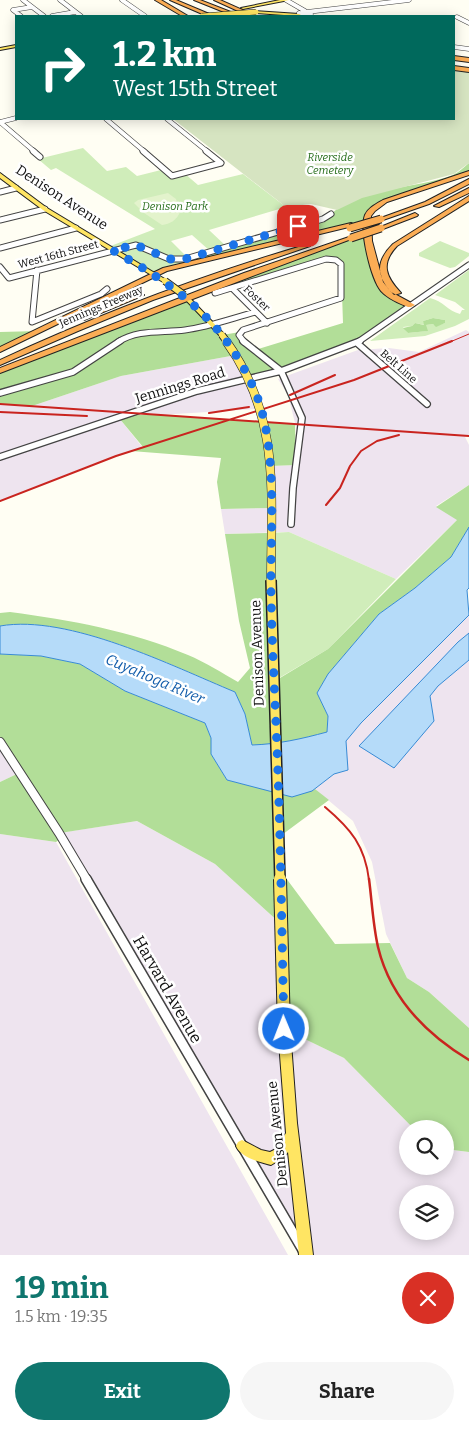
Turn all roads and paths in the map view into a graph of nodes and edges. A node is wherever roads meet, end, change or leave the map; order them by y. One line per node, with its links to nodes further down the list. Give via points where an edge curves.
1 (23, 0): 12 (street)
2 (60, 0): 13 (street)
3 (122, 0): 18 (street)
4 (157, 0): 19 (highway)
5 (172, 0): 21 (highway)
6 (186, 0): 22 (highway)
7 (196, 0): 23 (highway)
8 (209, 0): 24 (highway)
9 (216, 0): 24 (highway)
10 (286, 0): 20 (main road, bridge); 25 (street)
11 (409, 0): 25 (street, via 322,10)
12 (32, 7): 14 (street, via 13,10); 15 (street)
13 (75, 12): 16 (street); 17 (street)
14 (19, 15)
15 (43, 15)
16 (58, 15)
17 (80, 15)
18 (144, 15)
19 (183, 15)
20 (206, 15)
21 (209, 15)
22 (224, 15)
23 (235, 15)
24 (253, 15): 25 (main road)
25 (305, 15)
26 (457, 17): 27 (street)
27 (469, 23)
28 (15, 46): 29 (main road)
29 (1, 47)
30 (455, 47): 31 (street)
31 (469, 49)
32 (455, 58): 33 (highway)
33 (469, 59)
34 (455, 68): 35 (highway)
35 (469, 70)
36 (15, 118): 39 (street)
37 (107, 120): 38 (street, via 172,176 221,163)
38 (168, 120)
39 (0, 122): 40 (street)
40 (40, 157)
41 (469, 172): 64 (highway, via 385,201 367,217 367,235 380,284 392,297)
42 (0, 175): 44 (main road, Denison Avenue)
43 (469, 181): 51 (highway)
44 (16, 188): 46 (street); 48 (main road, Denison Avenue)
45 (469, 190): 51 (highway, via 421,213)
46 (0, 192)
47 (469, 198): 64 (highway, via 395,245 383,260 384,274 390,286)
48 (45, 208): 50 (street); 52 (main road, Denison Avenue)
49 (331, 214): 55 (street, West 16th Street, via 324,219 185,259 169,259 136,245)
50 (0, 220)
51 (381, 224): 53 (highway, bridge); 53 (highway, bridge)
52 (76, 228): 54 (street); 55 (main road, Denison Avenue)
53 (351, 231): 59 (highway); 63 (highway); 70 (highway, Jennings Freeway, via 237,262 126,300); 71 (highway, Jennings Freeway, via 162,293)
54 (0, 248)
55 (112, 250): 58 (street, West 16th Street); 59 (main road, Denison Avenue)
56 (469, 265): 64 (street, Jennings Road)
57 (0, 267): 58 (street, West 16th Street, via 9,278)
58 (37, 270): 61 (street, via 32,322 101,294)
59 (156, 274): 63 (main road, Denison Avenue, bridge); 69 (highway)
60 (232, 288): 62 (street); 65 (street, Foster); 66 (street, via 326,259 341,264 340,298)
61 (106, 289)
62 (215, 293)
63 (186, 297): 67 (main road, Denison Avenue); 72 (highway)
64 (413, 304): 68 (street, Jennings Road)
65 (256, 312): 66 (street, Foster); 67 (street)
66 (268, 323): 73 (street, via 240,332 239,337)
67 (212, 324): 74 (street, via 186,330 139,332 120,340 73,372); 79 (main road, Denison Avenue, bridge, via 238,358 255,392 270,457 284,1029)
68 (358, 343): 73 (street, Jennings Road); 75 (street, Belt Line)
69 (0, 350)
70 (0, 354)
71 (0, 364)
72 (0, 371)
73 (281, 371): 76 (street, Jennings Road, via 197,391); 77 (street, via 302,418)
74 (0, 393)
75 (427, 404)
76 (0, 457)
77 (290, 524)
78 (0, 742): 80 (street, Harvard Avenue, via 59,833)
79 (292, 1135): 80 (main road, via 280,1153 270,1159); 81 (main road, Denison Avenue)
80 (242, 1146): 81 (street, Harvard Avenue)
81 (306, 1255)

